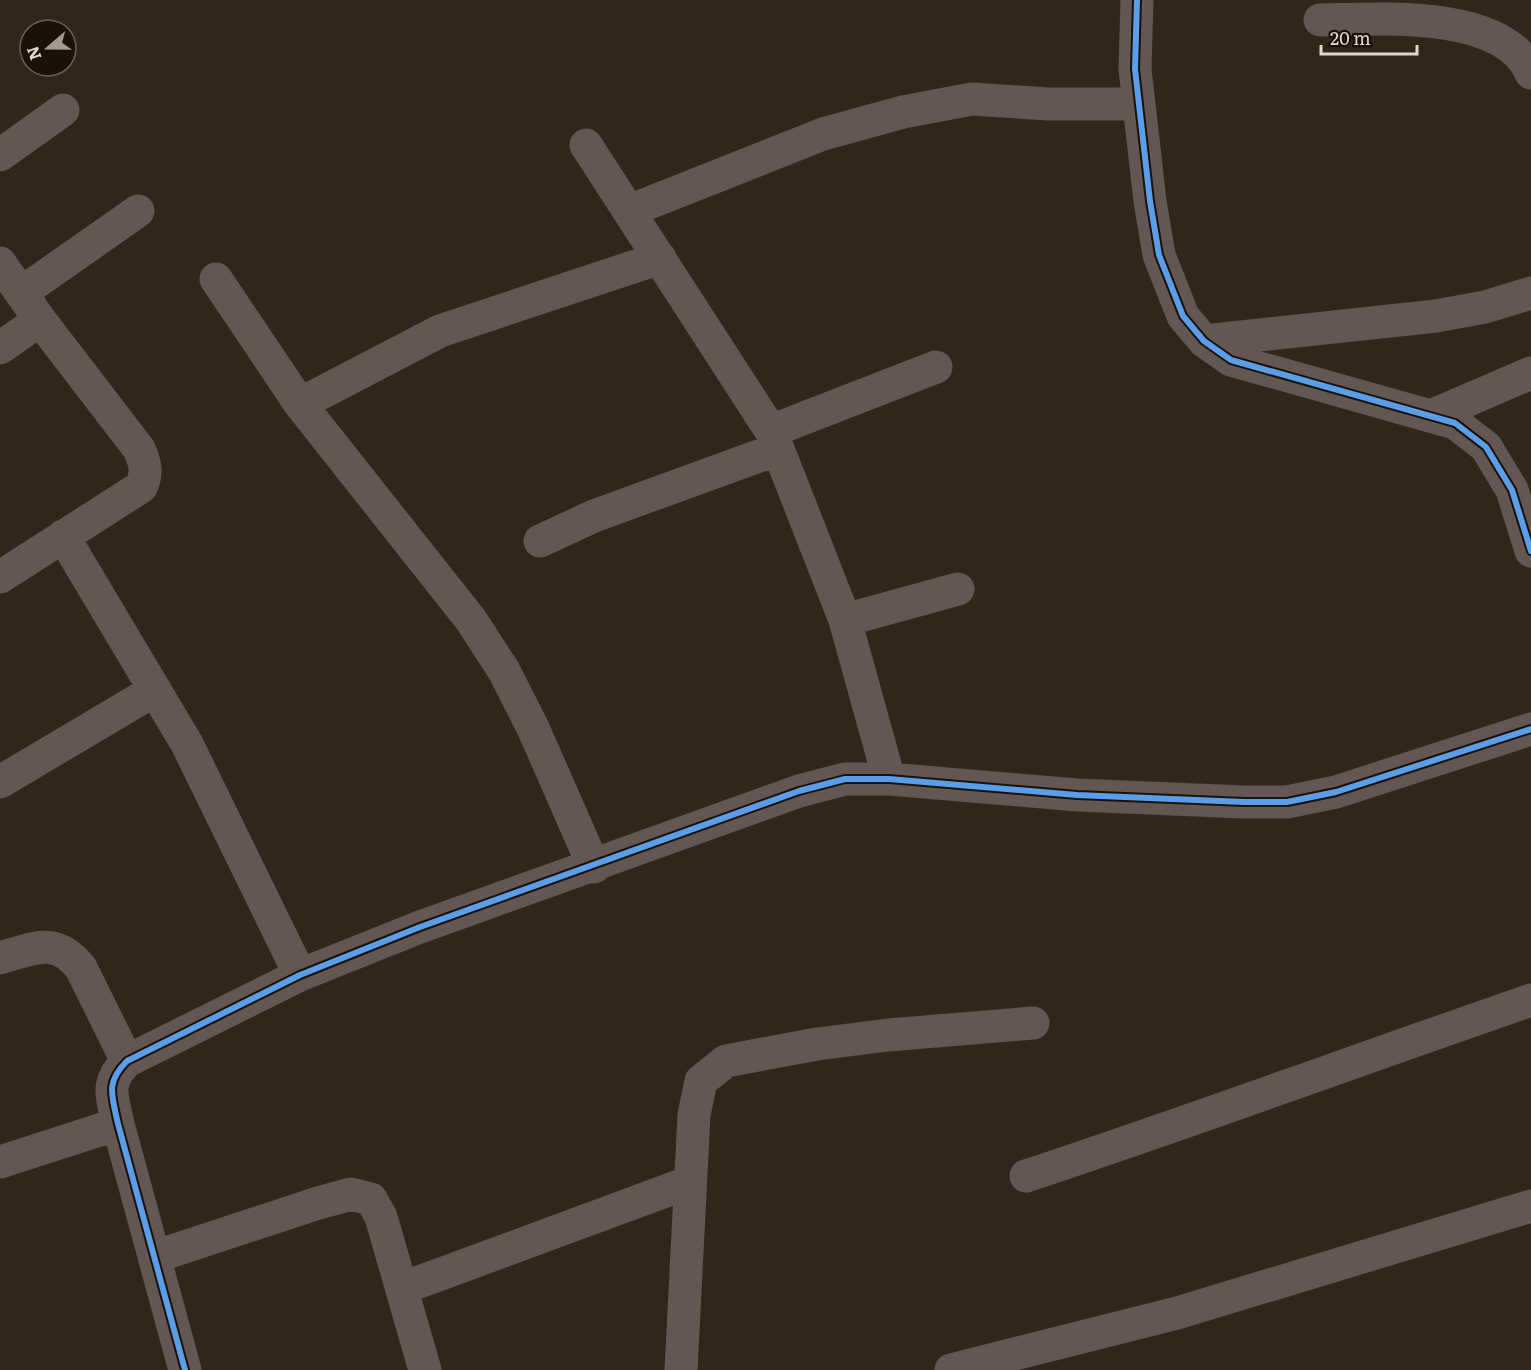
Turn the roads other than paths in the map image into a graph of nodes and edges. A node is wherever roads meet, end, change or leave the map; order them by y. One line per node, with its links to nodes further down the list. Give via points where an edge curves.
1 (1137, 0): 4 (street, via 1135,69)
2 (1320, 20): 3 (street, via 1405,18 1443,22 1511,46)
3 (1531, 73)
4 (1139, 104): 9 (street, via 972,99 903,112 823,134); 16 (street, via 1159,255 1183,316)
5 (63, 110): 7 (street)
6 (586, 146): 9 (street)
7 (0, 154)
8 (138, 211): 13 (street)
9 (629, 211): 10 (street)
10 (660, 258): 20 (street, via 440,331); 22 (street)
11 (0, 263): 13 (street)
12 (216, 279): 20 (street)
13 (21, 293): 15 (street)
14 (1531, 293): 16 (street, via 1436,316)
15 (40, 320): 17 (street); 23 (street, via 139,449 145,463 141,487)
16 (1204, 341): 21 (street, via 1231,360)
17 (0, 348)
18 (936, 367): 22 (street)
19 (1531, 373): 21 (street)
20 (300, 404): 33 (street, via 471,620 499,663 533,728)
21 (1431, 416): 25 (street, via 1455,423 1486,447 1512,490)
22 (774, 440): 24 (street); 28 (street)
23 (63, 536): 26 (street); 29 (street)
24 (540, 541)
25 (1531, 551)
26 (0, 577)
27 (958, 589): 28 (street)
28 (845, 620): 31 (street)
29 (155, 690): 32 (street); 35 (street, via 187,744)
30 (1531, 729): 31 (street, via 1335,792 1287,802 1077,795)
31 (889, 778): 33 (street, via 844,780 799,791)
32 (0, 782)
33 (594, 867): 35 (street, via 420,927)
34 (0, 958): 38 (street, via 50,946 70,954 81,968)
35 (300, 975): 38 (street)
36 (1531, 1000): 41 (street)
37 (1032, 1023): 42 (street, via 888,1035 726,1061 701,1081 694,1114)
38 (127, 1061): 39 (street, via 111,1084)
39 (118, 1124): 40 (street); 44 (street)
40 (0, 1162)
41 (1026, 1176)
42 (690, 1182): 45 (street); 49 (street)
43 (1531, 1206): 46 (street, via 1177,1313)
44 (154, 1257): 45 (street, via 351,1194 371,1199 381,1216); 47 (street)
45 (403, 1288): 48 (street)
46 (972, 1367)
47 (185, 1370)
48 (425, 1370)
49 (681, 1370)

